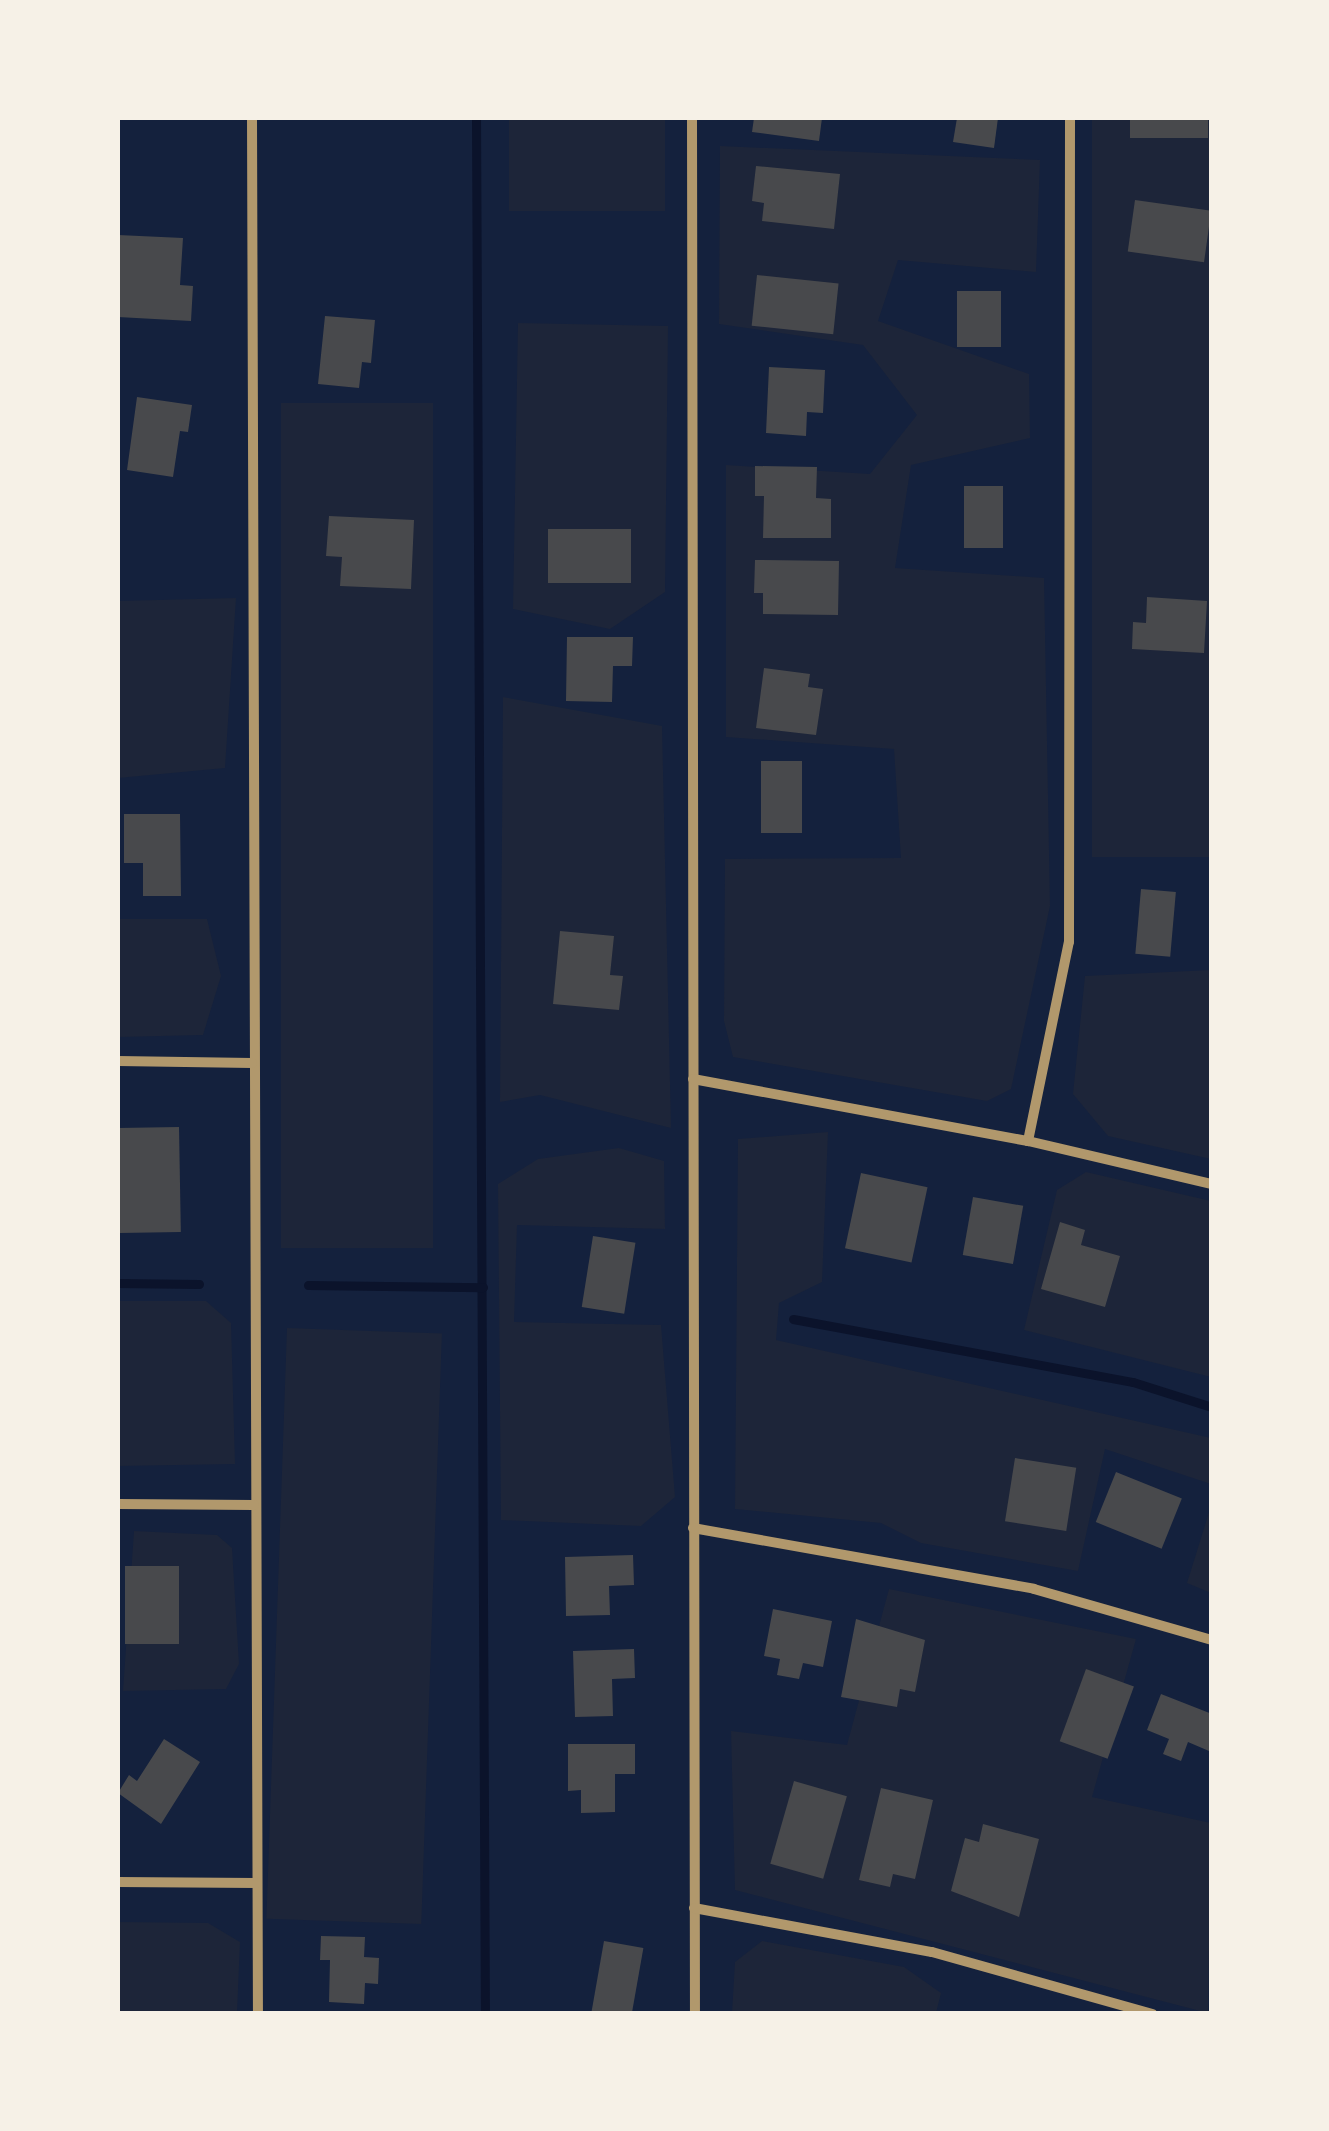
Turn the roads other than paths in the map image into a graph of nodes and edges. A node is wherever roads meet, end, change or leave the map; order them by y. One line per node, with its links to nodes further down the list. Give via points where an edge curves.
1 (252, 118): 5 (street)
2 (692, 118): 6 (street)
3 (1070, 118): 7 (street, via 1068,942)
4 (118, 1061): 5 (street)
5 (252, 1062): 10 (street)
6 (693, 1078): 7 (street); 11 (street)
7 (1028, 1141): 8 (street)
8 (1212, 1184)
9 (118, 1504): 10 (street)
10 (254, 1505): 14 (street)
11 (693, 1528): 12 (street, via 1034,1589); 15 (street)
12 (1212, 1640)
13 (118, 1882): 14 (street)
14 (257, 1883): 16 (street)
15 (694, 1908): 17 (street); 18 (street, via 932,1952)
16 (258, 2014)
17 (695, 2014)
18 (1152, 2014)

